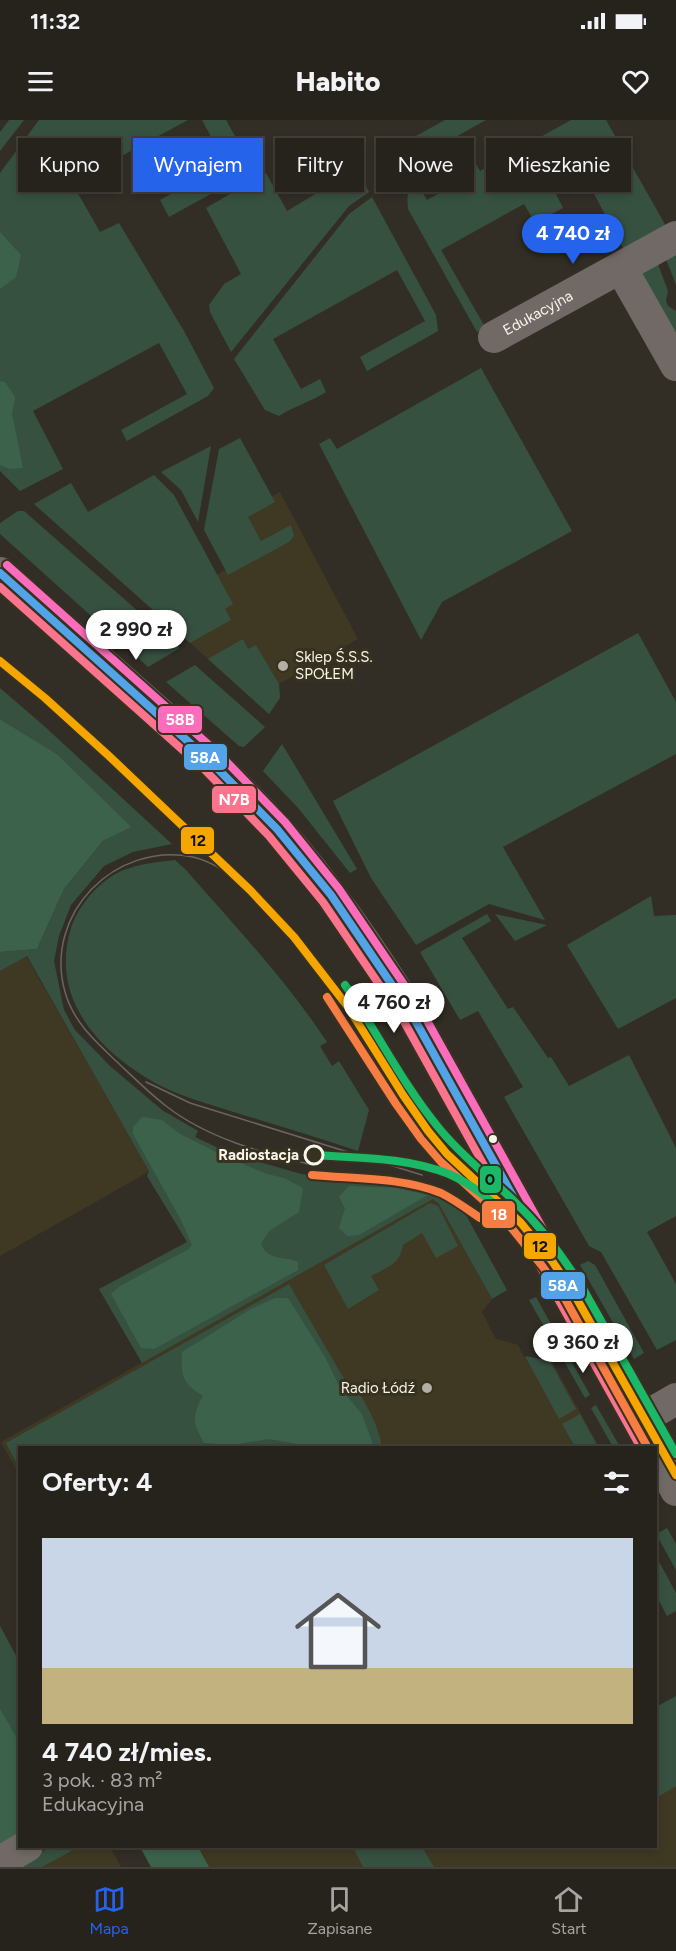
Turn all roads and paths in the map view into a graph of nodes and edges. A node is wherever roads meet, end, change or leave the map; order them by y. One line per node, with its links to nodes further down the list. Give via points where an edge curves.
1 (676, 237): 2 (street, Edukacyjna)
2 (621, 267): 3 (street, Edukacyjna); 4 (street)
3 (494, 337)
4 (676, 365)
5 (0, 573): 7 (street, via 235,784 339,906 411,1013)
6 (676, 1399): 7 (street)
7 (645, 1434)
8 (657, 1455): 9 (street)
9 (669, 1492)
10 (24, 1848): 11 (street)
11 (0, 1862)

